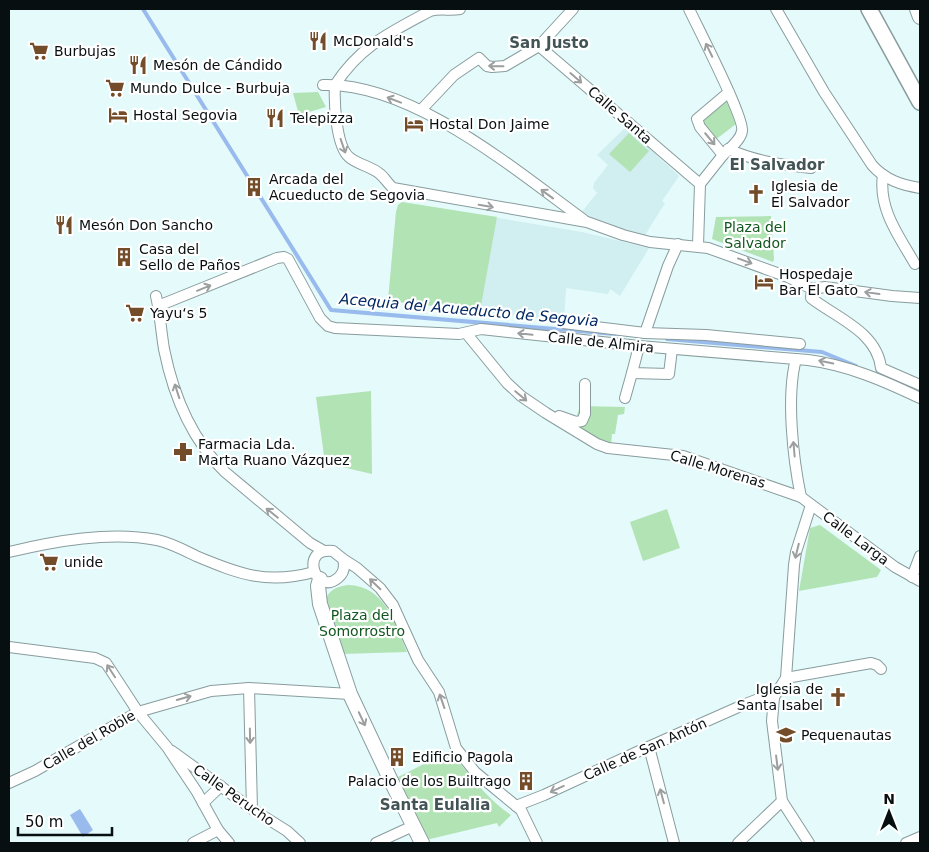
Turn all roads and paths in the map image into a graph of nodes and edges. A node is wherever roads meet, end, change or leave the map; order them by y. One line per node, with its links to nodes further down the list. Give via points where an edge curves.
1 (460, 9): 10 (street, via 430,11 384,36 354,60)
2 (573, 9): 8 (street)
3 (689, 9): 11 (street, one-way to 3)
4 (776, 9): 16 (street, via 824,92)
5 (868, 9): 12 (main road)
6 (917, 9): 7 (street)
7 (920, 17)
8 (539, 46): 13 (street, one-way to 13, via 501,67 487,66 479,58 454,76); 17 (street, Calle Santa, one-way to 17)
9 (323, 85): 10 (street)
10 (335, 85): 13 (street, one-way to 10, via 376,93); 19 (street, one-way to 19, via 335,105 344,151 359,164 380,174 393,188)
11 (729, 92): 14 (street, via 743,129); 14 (street, one-way to 14, via 697,119 700,127)
12 (920, 102)
13 (422, 110): 19 (street, one-way to 13, via 466,135)
14 (726, 152): 15 (street); 17 (street)
15 (811, 168)
16 (882, 176): 18 (street); 22 (street, via 885,208)
17 (700, 184): 21 (street)
18 (920, 188)
19 (587, 222): 20 (street, via 650,242)
20 (678, 244): 21 (street); 27 (street)
21 (698, 246): 23 (street, one-way to 23, via 788,277)
22 (915, 264)
23 (812, 289): 24 (street, one-way to 23, via 825,287); 34 (street, via 811,298 868,339 878,352 881,368)
24 (920, 298)
25 (563, 323): 27 (street, Calle de Almira)
26 (466, 333): 29 (street, Calle de Almira, one-way to 26, via 481,329); 37 (street, Calle Morenas, one-way to 37, via 513,389); 40 (street, Calle de Almira, one-way to 26, via 225,472 196,436 167,361 157,301 284,257 328,326)
27 (646, 333): 28 (street, Calle de Almira)
28 (800, 344)
29 (639, 346): 30 (street, Calle de Almira); 32 (street)
30 (672, 349): 31 (street, Calle de Almira); 32 (street, via 669,374)
31 (796, 359): 36 (street, Calle de Almira, one-way to 31, via 873,376 834,364); 38 (street, one-way to 31, via 793,440 792,375)
32 (632, 373): 35 (street)
33 (585, 384): 37 (street, via 585,414 581,423)
34 (920, 385)
35 (625, 398)
36 (920, 398)
37 (546, 413): 38 (street, Calle Morenas, via 603,447 683,456)
38 (801, 497): 39 (street, Calle Larga)
39 (811, 505): 45 (street, Calle Larga); 48 (street, one-way to 48, via 794,565)
40 (324, 551): 43 (street, via 333,551); 44 (street, via 314,559)
41 (9, 552): 44 (street, via 55,541 114,537 146,539 167,543 242,574 289,579)
42 (920, 556): 45 (street, Calle Larga)
43 (343, 559): 44 (street, via 344,568 337,579 329,582); 59 (street, one-way to 43, via 476,772 456,748 439,692 416,656 393,605 357,568)
44 (317, 576): 50 (street, via 320,604)
45 (916, 579)
46 (9, 647): 52 (street, one-way to 46, via 103,661)
47 (882, 669): 48 (street, via 871,664)
48 (786, 678): 51 (street)
49 (249, 688): 50 (street, Calle del Roble); 52 (street, Calle del Roble, one-way to 49, via 211,691); 60 (street, one-way to 60)
50 (350, 694): 61 (street, one-way to 61)
51 (774, 697): 54 (street, Calle de San Antón, via 754,700); 57 (street, one-way to 57, via 772,721)
52 (138, 712): 53 (street); 55 (street, Calle del Roble)
53 (168, 747): 56 (street, Calle Perucho); 58 (street)
54 (649, 747): 59 (street, Calle de San Antón, one-way to 59); 70 (street, one-way to 54)
55 (9, 783)
56 (220, 786): 58 (street); 60 (street, Calle Perucho)
57 (782, 801): 71 (street); 72 (street)
58 (203, 803): 62 (street)
59 (516, 806): 69 (street, via 524,814)
60 (252, 809): 66 (street, Calle Perucho)
61 (414, 826): 67 (street); 68 (street)
62 (218, 830): 64 (street); 65 (street)
63 (920, 838): 73 (street)
64 (193, 843)
65 (229, 843)
66 (300, 843)
67 (376, 843)
68 (422, 843)
69 (537, 843)
70 (674, 843)
71 (738, 843)
72 (809, 843)
73 (906, 843)

